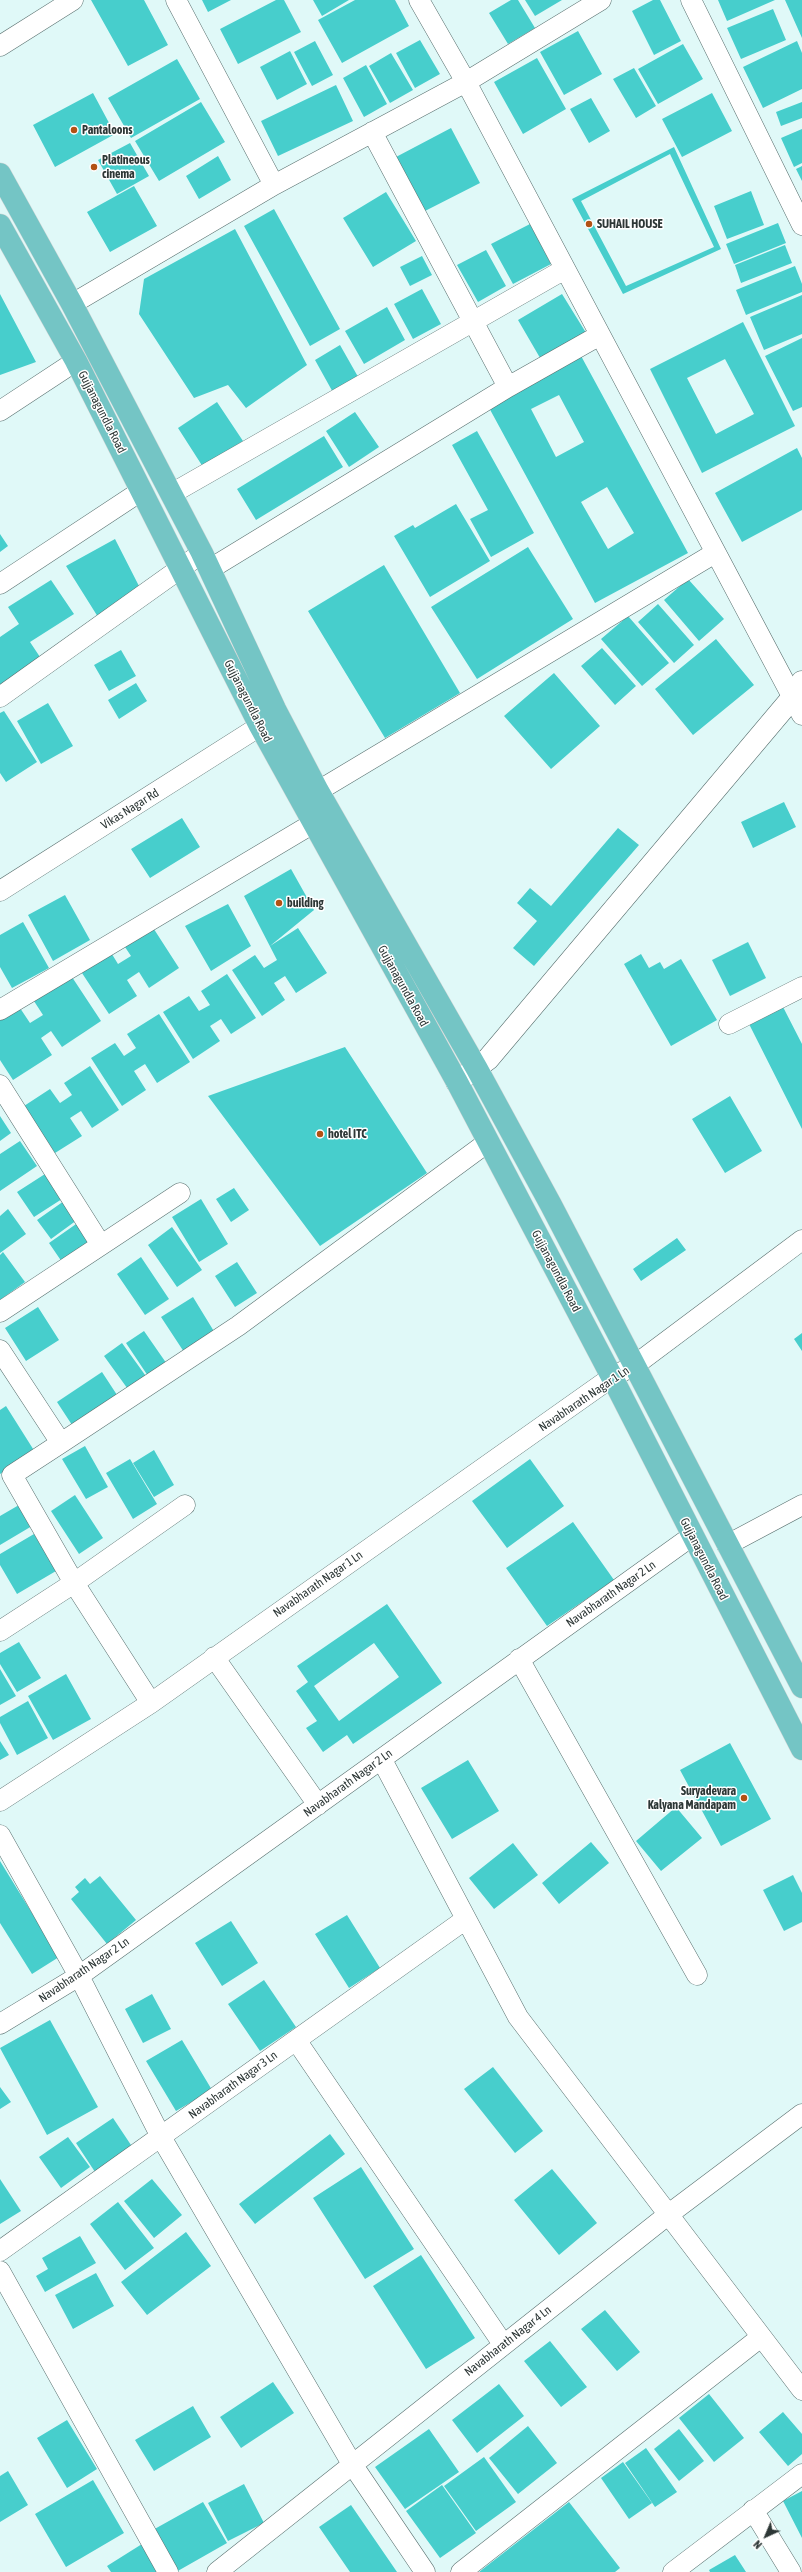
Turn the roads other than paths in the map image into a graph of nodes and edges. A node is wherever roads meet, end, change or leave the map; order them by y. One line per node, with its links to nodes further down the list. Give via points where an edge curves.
1 (73, 0): 6 (street)
2 (176, 0): 10 (street)
3 (419, 0): 7 (street)
4 (602, 0): 7 (street)
5 (691, 0): 12 (street)
6 (0, 46)
7 (466, 82): 8 (street); 13 (street)
8 (372, 132): 10 (street); 15 (street)
9 (0, 174): 14 (main road, Gujjanagundla Road)
10 (274, 185): 14 (street)
11 (0, 225): 17 (main road, Gujjanagundla Road)
12 (802, 226)
13 (565, 269): 15 (street); 16 (street)
14 (72, 304): 21 (main road, Gujjanagundla Road)
15 (473, 321): 18 (street); 21 (street)
16 (600, 335): 18 (street); 22 (street)
17 (76, 361): 19 (street); 20 (main road, Gujjanagundla Road)
18 (508, 387): 23 (street)
19 (0, 411)
20 (141, 491): 24 (main road, Gujjanagundla Road); 25 (street)
21 (171, 494): 23 (main road, Gujjanagundla Road)
22 (715, 553): 27 (street); 29 (street)
23 (206, 561): 24 (street); 29 (main road, Gujjanagundla Road, via 275,709)
24 (179, 567): 26 (street); 28 (main road, Gujjanagundla Road)
25 (0, 584)
26 (0, 697)
27 (799, 698): 35 (street)
28 (260, 726): 30 (main road, Gujjanagundla Road); 31 (street, Vikas Nagar Rd)
29 (318, 791): 35 (main road, Gujjanagundla Road)
30 (312, 824): 33 (street); 36 (main road, Gujjanagundla Road)
31 (0, 891)
32 (802, 986): 34 (street)
33 (0, 1010)
34 (729, 1024)
35 (477, 1070): 36 (street); 44 (main road, Gujjanagundla Road)
36 (457, 1082): 38 (main road, Gujjanagundla Road)
37 (0, 1085): 40 (street)
38 (488, 1142): 45 (main road, Gujjanagundla Road); 46 (street, via 238,1326)
39 (180, 1193): 40 (street)
40 (101, 1245): 42 (street)
41 (799, 1247): 44 (street, Navabharath Nagar 1 Ln)
42 (0, 1312)
43 (0, 1350): 46 (street)
44 (635, 1365): 45 (street, Navabharath Nagar 1 Ln); 50 (main road, Gujjanagundla Road)
45 (612, 1377): 49 (main road, Gujjanagundla Road); 53 (street, Navabharath Nagar 1 Ln)
46 (61, 1443): 51 (street, via 12,1475)
47 (185, 1505): 51 (street)
48 (802, 1505): 50 (street)
49 (692, 1536): 54 (street, Navabharath Nagar 2 Ln); 57 (main road, Gujjanagundla Road)
50 (727, 1545): 55 (main road, Gujjanagundla Road)
51 (74, 1583): 52 (street); 56 (street)
52 (0, 1631)
53 (214, 1657): 56 (street, Navabharath Nagar 1 Ln); 60 (street)
54 (519, 1659): 58 (street, Navabharath Nagar 2 Ln); 63 (street)
55 (802, 1687)
56 (151, 1703): 59 (street, Navabharath Nagar 1 Ln)
57 (802, 1749)
58 (382, 1760): 60 (street, Navabharath Nagar 2 Ln); 62 (street)
59 (0, 1801)
60 (318, 1805): 64 (street, Navabharath Nagar 2 Ln)
61 (0, 1836): 64 (street)
62 (466, 1919): 66 (street, Navabharath Nagar 3 Ln); 69 (street, via 518,2017)
63 (696, 1975)
64 (80, 1976): 65 (street, Navabharath Nagar 2 Ln); 68 (street)
65 (0, 2024)
66 (296, 2040): 68 (street, Navabharath Nagar 3 Ln); 73 (street)
67 (802, 2114): 69 (street, Navabharath Nagar 4 Ln)
68 (161, 2136): 70 (street, Navabharath Nagar 3 Ln); 75 (street)
69 (669, 2214): 72 (street); 73 (street, Navabharath Nagar 4 Ln)
70 (0, 2251)
71 (0, 2271): 78 (street)
72 (761, 2337): 74 (street); 81 (street)
73 (503, 2344): 75 (street, Navabharath Nagar 4 Ln)
74 (802, 2390)
75 (352, 2464): 79 (street, Navabharath Nagar 4 Ln); 80 (street)
76 (802, 2474): 77 (street)
77 (753, 2510): 82 (street); 83 (street)
78 (168, 2572)
79 (217, 2572)
80 (425, 2572)
81 (460, 2572)
82 (673, 2572)
83 (791, 2572)

